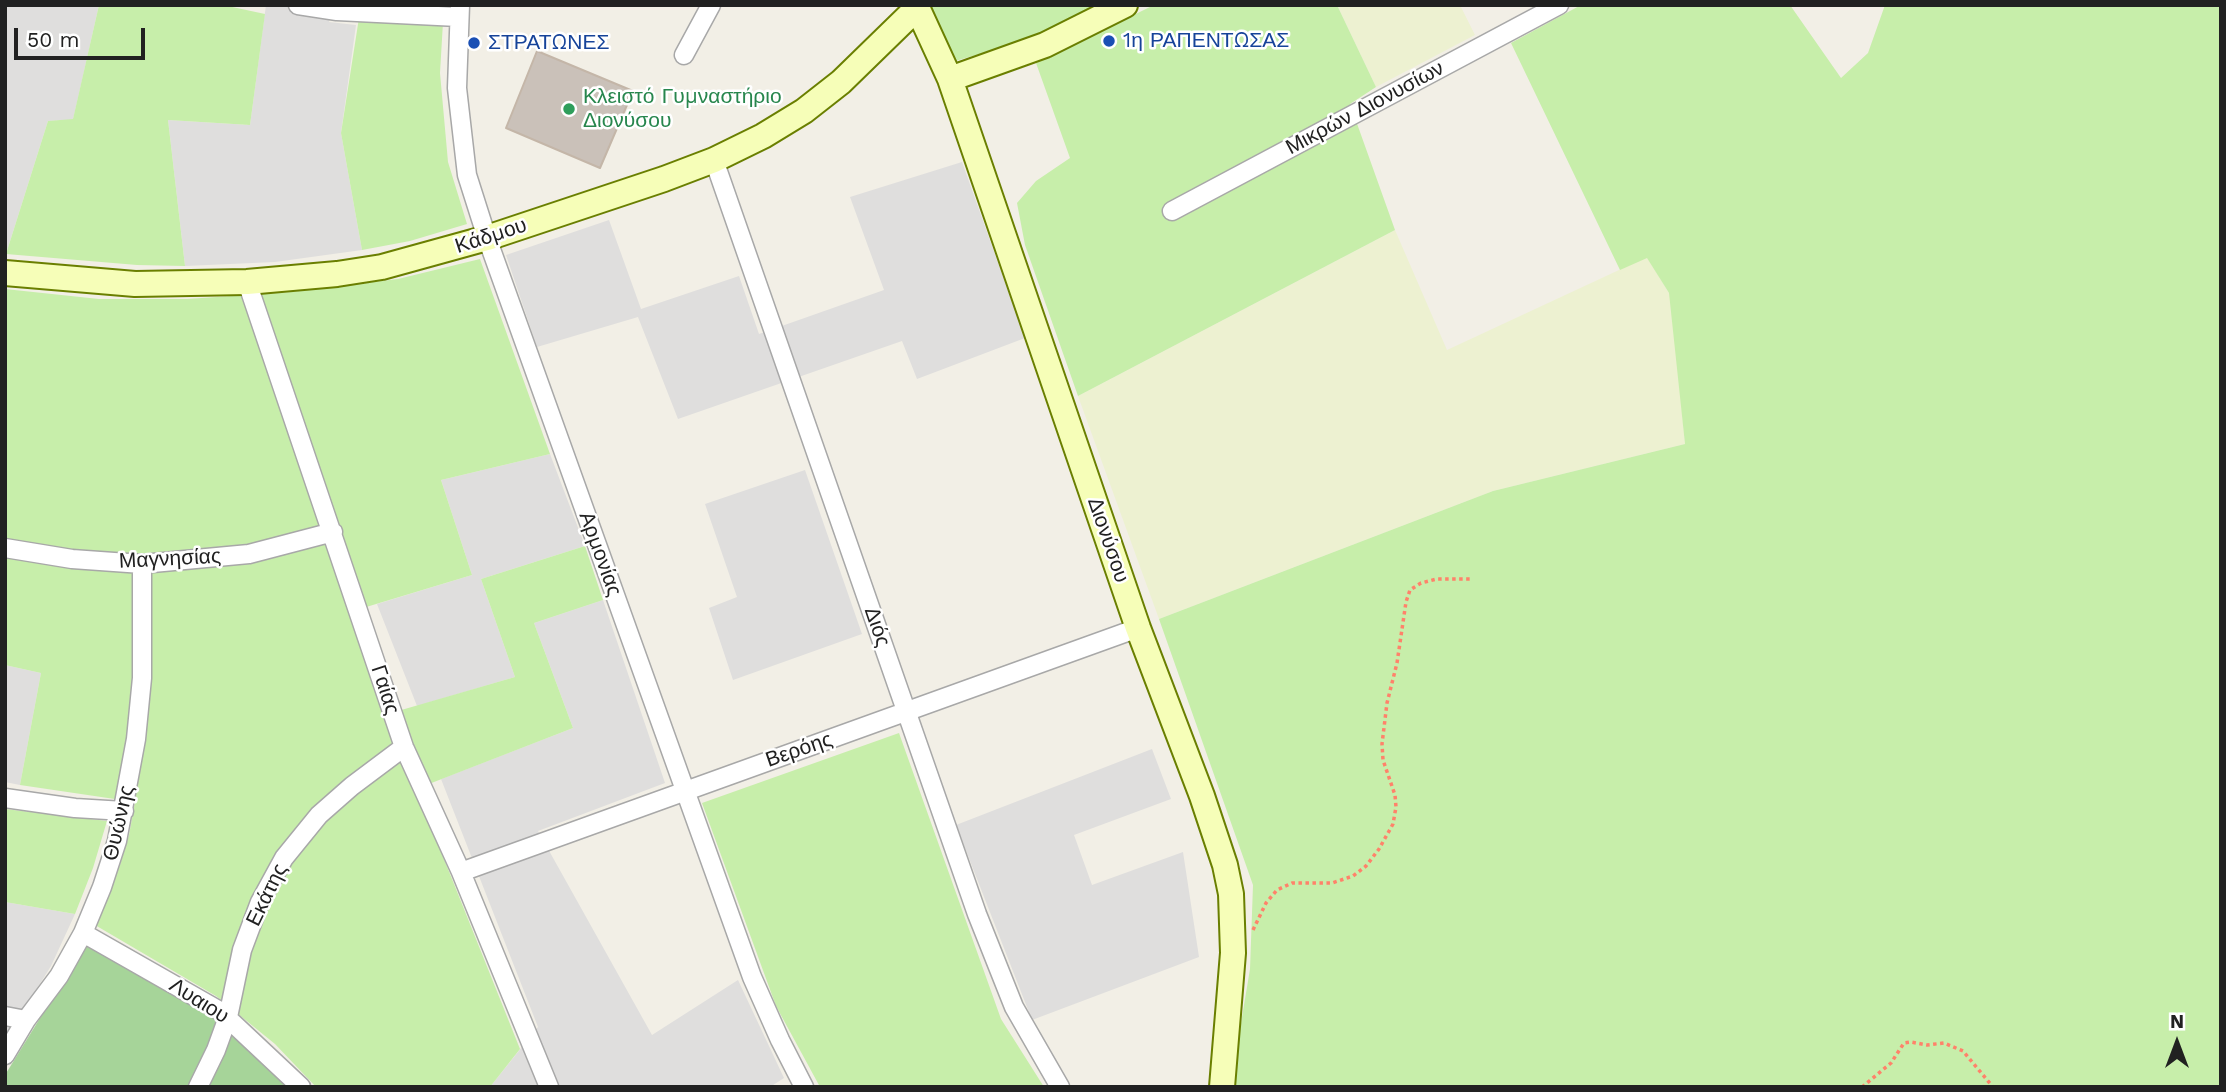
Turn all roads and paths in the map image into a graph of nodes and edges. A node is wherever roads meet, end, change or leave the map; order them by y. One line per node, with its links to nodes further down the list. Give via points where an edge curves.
1 (298, 5): 6 (street, via 337,11)
2 (711, 5): 7 (street)
3 (1125, 5): 8 (street, via 1045,45)
4 (1559, 5): 10 (street, Μικρών Διονυσίων)
5 (917, 7): 8 (street, Διονύσου); 9 (street, Κάδμου, via 841,82 804,111)
6 (459, 11): 11 (street, Αρμονίας, via 457,88 467,175)
7 (684, 55)
8 (950, 79): 18 (street, Διονύσου)
9 (713, 160): 11 (street, Κάδμου); 19 (street, Διός)
10 (1172, 211)
11 (487, 239): 13 (street, Κάδμου, via 382,267); 21 (street, Αρμονίας)
12 (5, 273): 13 (street, Κάδμου, via 135,284)
13 (247, 282): 14 (street, Γαίας)
14 (333, 532): 16 (street, Μαγνησίας, via 250,554); 20 (street, Γαίας)
15 (5, 548): 16 (street, Μαγνησίας)
16 (142, 565): 23 (street, Θυώνης, via 142,678)
17 (1471, 579): 25 (path, via 1421,583 1410,590 1405,602 1382,744 1396,807 1393,824 1379,849 1353,877 1277,890)
18 (1138, 628): 19 (street, Βερόης); 36 (street, Διονύσου, via 1216,835 1231,894 1233,973)
19 (907, 712): 21 (street, Βερόης); 35 (street, Διός, via 1014,1007)
20 (404, 747): 24 (street, Γαίας); 28 (street, Εκάτης, via 319,815 284,858 260,902 242,950)
21 (685, 790): 24 (street, Βερόης); 34 (street, Αρμονίας, via 752,978)
22 (5, 798): 23 (street)
23 (124, 811): 26 (street, Θυώνης, via 110,865)
24 (461, 872): 33 (street, Γαίας)
25 (1253, 931)
26 (83, 933): 28 (street, Λυαιου); 29 (street, Θυώνης)
27 (5, 1016): 29 (street)
28 (228, 1017): 31 (street, Εκάτης); 32 (street, Λυαιου)
29 (26, 1020): 30 (street, Θυώνης)
30 (5, 1055)
31 (198, 1087)
32 (301, 1087)
33 (550, 1087)
34 (804, 1087)
35 (1060, 1087)
36 (1222, 1087)
37 (1862, 1087): 38 (path, via 1891,1063 1904,1043 1911,1042 1944,1043 1964,1051)
38 (1993, 1087)

